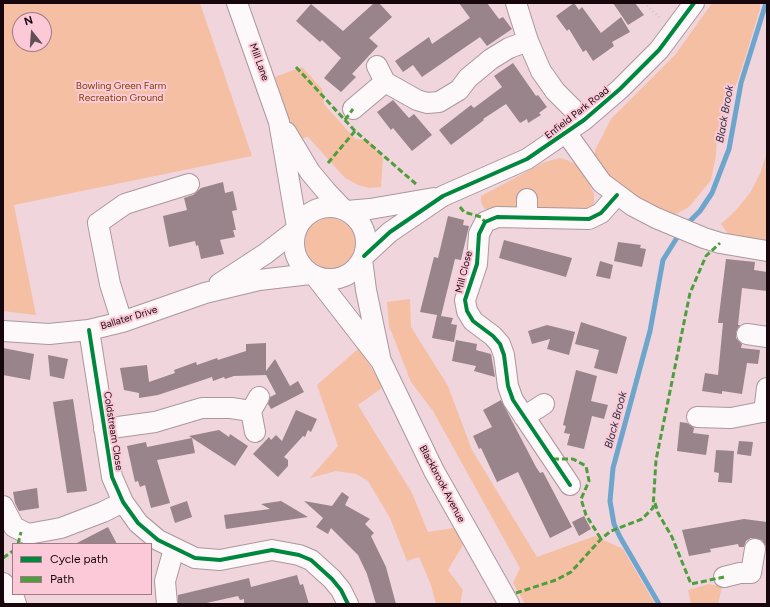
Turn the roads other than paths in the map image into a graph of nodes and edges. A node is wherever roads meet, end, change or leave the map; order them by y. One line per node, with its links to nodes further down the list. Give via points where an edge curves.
1 (237, 3): 7 (street, Mill Lane)
2 (516, 3): 4 (street)
3 (694, 3): 6 (street, Enfield Park Road, via 658,50 620,89)
4 (528, 41): 5 (street, via 491,58 468,78 459,90 439,102 417,100 381,74); 6 (street, via 546,79)
5 (353, 109)
6 (584, 120): 8 (street, Enfield Park Road)
7 (279, 122): 12 (street, Mill Lane, via 310,172); 13 (street, Mill Lane)
8 (567, 134): 10 (street, via 596,176); 11 (street, Enfield Park Road, via 527,159)
9 (189, 184): 18 (street, via 125,204 98,223 110,284)
10 (617, 195): 14 (street, via 656,218 704,238); 27 (street, Mill Close, via 593,218 583,220 527,208 493,217 482,225 477,264 465,300 467,311 473,321 500,344 510,394)
11 (443, 196): 12 (street, Enfield Park Road, via 377,208); 15 (street, Enfield Park Road, via 390,232)
12 (345, 210): 13 (street, via 333,206 322,207 303,218); 15 (street, via 362,225 366,246)
13 (296, 228): 16 (street, via 293,240 295,254 303,267); 17 (street, Ballater Drive, via 265,254)
14 (767, 251)
15 (363, 258): 16 (street, via 356,268 342,277 326,279); 23 (street, Blackbrook Avenue, via 366,290)
16 (313, 275): 17 (street, Ballater Drive, via 260,280); 23 (street, Blackbrook Avenue)
17 (205, 293): 18 (street, Ballater Drive)
18 (122, 322): 19 (street, Ballater Drive)
19 (89, 330): 20 (street, Ballater Drive, via 49,334); 29 (street, Coldstream Close)
20 (3, 331)
21 (747, 334): 22 (street)
22 (767, 337)
23 (381, 361): 42 (street, Blackbrook Avenue, via 434,471)
24 (767, 388): 26 (street)
25 (544, 404): 27 (street)
26 (766, 411): 28 (street, via 731,418)
27 (524, 417): 31 (street, Mill Close)
28 (696, 417)
29 (104, 429): 30 (street, Coldstream Close, via 154,422 202,408 231,408 255,404); 32 (street, Coldstream Close, via 112,476)
30 (255, 432)
31 (570, 485)
32 (123, 502): 33 (street, via 61,528 28,534 14,527); 34 (street, Coldstream Close, via 143,528)
33 (3, 506)
34 (174, 549): 40 (street, via 165,581); 41 (street, Coldstream Close, via 195,558 208,560 234,559 272,550 299,555 311,560 327,574 341,590)
35 (755, 549): 36 (street)
36 (759, 574): 37 (street, via 740,573)
37 (724, 577)
38 (3, 583): 39 (street)
39 (12, 594)
40 (167, 604)
41 (348, 604)
42 (509, 604)

